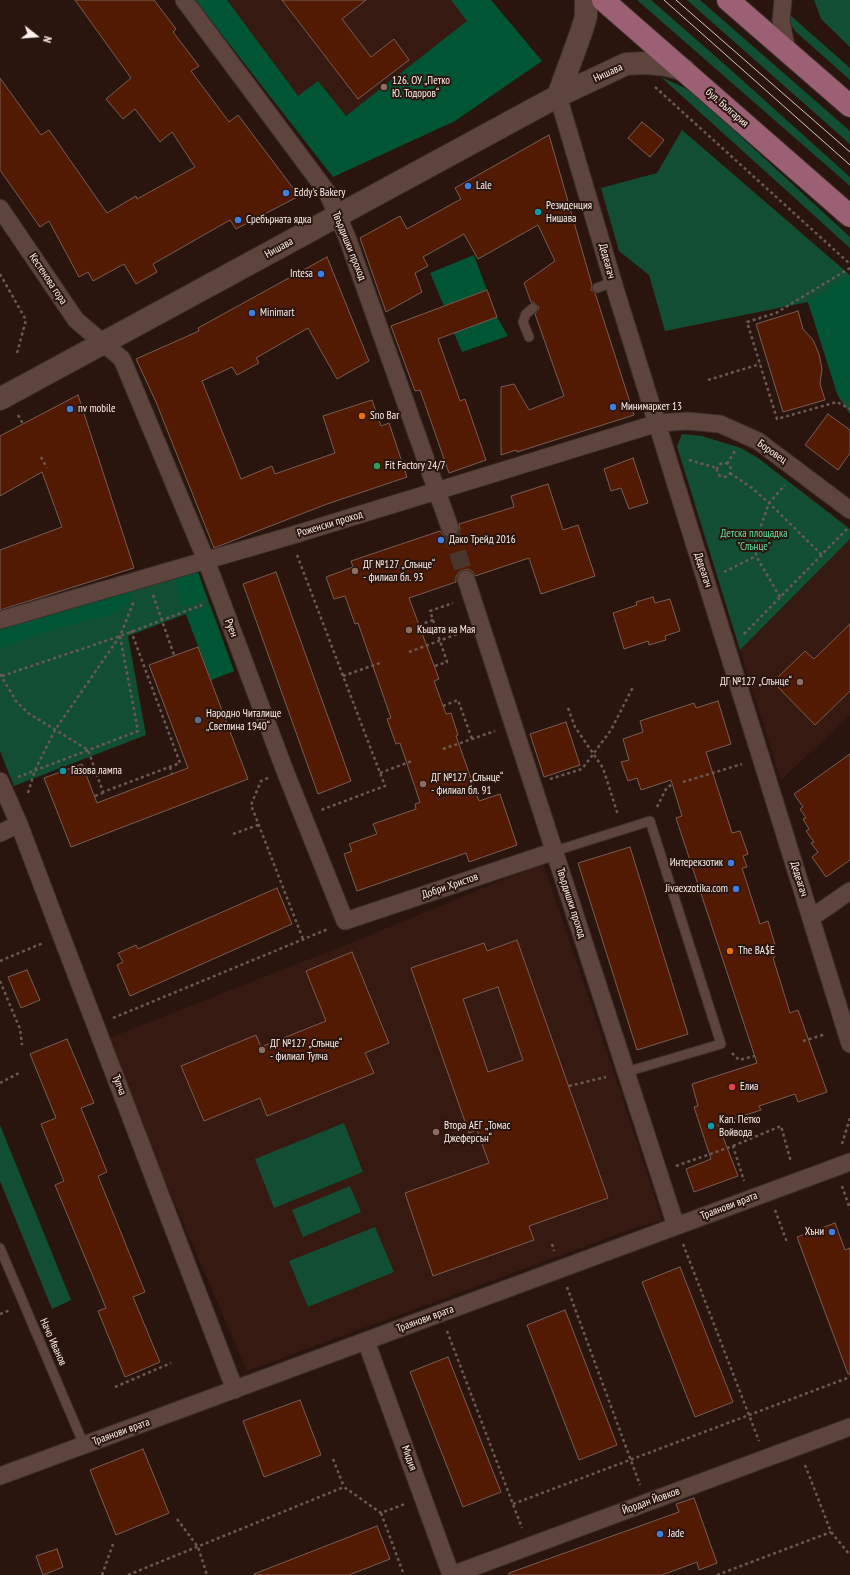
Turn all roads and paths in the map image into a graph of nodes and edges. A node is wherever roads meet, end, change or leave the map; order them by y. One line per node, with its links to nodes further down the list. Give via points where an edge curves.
1 (184, 0): 12 (street, Твърдишки проход, via 327,192)
2 (586, 0): 9 (street, via 586,16 582,30)
3 (603, 0): 7 (main road, бул. България)
4 (728, 0): 6 (main road)
5 (783, 0): 6 (street, via 781,20)
6 (787, 52): 10 (main road)
7 (684, 70): 9 (street, Нишава, via 666,65 626,64); 13 (main road, бул. България)
8 (652, 85): 14 (path)
9 (558, 96): 12 (street, Нишава); 17 (street, Дедеагач)
10 (850, 106)
11 (0, 208): 21 (street, Кестенова гора, via 76,320)
12 (338, 216): 21 (street, Нишава); 34 (street, Твърдишки проход)
13 (850, 216)
14 (850, 264)
15 (850, 268): 23 (path, via 776,313 747,322)
16 (0, 274): 22 (path, via 26,320)
17 (613, 282): 18 (lane); 27 (street, Дедеагач)
18 (597, 288)
19 (533, 308): 20 (lane, via 526,314 523,322)
20 (529, 337)
21 (103, 343): 25 (street, Нишава); 41 (street, Руен, via 122,360)
22 (17, 353)
23 (760, 364): 24 (path); 26 (path, via 777,419 837,402)
24 (708, 380)
25 (0, 399)
26 (850, 409)
27 (658, 423): 29 (street, Дедеагач); 34 (street, Роженски проход); 36 (street, Боровец, via 686,421 720,424 758,441)
28 (41, 457): 30 (path)
29 (669, 460): 31 (path, via 688,460); 45 (street, Дедеагач)
30 (47, 468)
31 (718, 468): 32 (path, via 720,476 727,476); 32 (path, via 725,464 730,467)
32 (730, 473): 35 (path)
33 (788, 481): 35 (path)
34 (437, 491): 38 (street, Твърдишки проход); 41 (street, Роженски проход)
35 (769, 503): 39 (path); 40 (path, via 756,540)
36 (850, 510)
37 (850, 526): 39 (path)
38 (450, 528)
39 (822, 555): 46 (path)
40 (756, 556): 45 (path); 46 (path)
41 (206, 560): 43 (street, Роженски проход); 47 (street, Руен)
42 (300, 562): 62 (path)
43 (145, 578): 49 (street, Роженски проход); 50 (path); 54 (path)
44 (466, 579): 79 (street, Твърдишки проход)
45 (707, 581): 56 (street, Дедеагач)
46 (780, 597): 56 (path)
47 (220, 598): 50 (path); 74 (street, Руен)
48 (430, 611): 51 (path)
49 (0, 620)
50 (162, 620): 53 (path); 58 (path)
51 (433, 620): 52 (path); 55 (path)
52 (419, 625)
53 (131, 631): 54 (path); 71 (path, via 180,763)
54 (120, 636): 61 (path); 66 (path); 67 (path, via 138,731)
55 (440, 641): 57 (path); 60 (path, via 447,662)
56 (728, 650): 92 (street, Дедеагач)
57 (409, 652)
58 (174, 655)
59 (380, 663): 62 (path)
60 (434, 666)
61 (1, 675): 66 (path, via 16,701 28,713)
62 (343, 676): 75 (path)
63 (633, 687): 69 (path, via 611,730)
64 (443, 706): 68 (path, via 458,700 472,739)
65 (568, 708): 69 (path, via 575,727)
66 (55, 730): 67 (path); 72 (path)
67 (88, 750): 72 (path); 81 (path)
68 (443, 750)
69 (593, 754): 79 (path, via 582,769); 87 (path, via 603,768)
70 (412, 761): 75 (path)
71 (170, 767): 76 (path); 81 (path)
72 (35, 770): 77 (path); 85 (path)
73 (719, 771): 78 (path)
74 (285, 772): 86 (path, via 260,781 250,805); 93 (street, Руен)
75 (380, 772): 83 (path, via 385,786)
76 (172, 774)
77 (1, 782): 85 (street, Тулча)
78 (683, 782)
79 (533, 785): 90 (street, Твърдишки проход)
80 (672, 785): 84 (path, via 667,787)
81 (103, 792): 82 (path)
82 (94, 796)
83 (323, 809)
84 (650, 822): 87 (lane); 101 (lane)
85 (19, 824): 88 (street); 98 (street, Тулча)
86 (258, 825): 89 (path); 94 (path)
87 (623, 830): 90 (lane)
88 (0, 833)
89 (233, 834)
90 (555, 851): 93 (street, Добри Христов); 106 (street, Твърдишки проход)
91 (850, 891): 92 (street)
92 (811, 918): 102 (street, Дедеагач)
93 (345, 921): 94 (path)
94 (304, 939): 98 (path)
95 (33, 947): 96 (path)
96 (0, 961)
97 (0, 981): 103 (path, via 20,1029)
98 (96, 1025): 125 (street, Тулча)
99 (816, 1037): 100 (path)
100 (803, 1041)
101 (721, 1044): 104 (path, via 739,1060); 106 (lane)
102 (850, 1044)
103 (22, 1045)
104 (754, 1056)
105 (21, 1072): 107 (path)
106 (626, 1072): 108 (path); 111 (street, Твърдишки проход)
107 (0, 1082)
108 (569, 1086)
109 (732, 1146): 111 (path); 112 (path, via 781,1126); 114 (path)
110 (850, 1162): 112 (street, Траянови врата)
111 (659, 1172): 115 (street, Твърдишки проход)
112 (797, 1181): 113 (street, Траянови врата)
113 (768, 1191): 114 (street, Траянови врата); 116 (path)
114 (750, 1198): 115 (street, Траянови врата)
115 (676, 1226): 119 (street, Траянови врата); 126 (path)
116 (787, 1242)
117 (552, 1244): 119 (path)
118 (0, 1248): 128 (lane, Начо Иванов)
119 (561, 1269): 120 (street, Траянови врата); 132 (path)
120 (441, 1313): 121 (street, Траянови врата); 137 (path)
121 (366, 1341): 125 (street, Траянови врата); 135 (street, Мидия)
122 (171, 1363): 124 (path)
123 (850, 1377): 126 (path)
124 (115, 1387)
125 (235, 1390): 128 (street, Траянови врата)
126 (749, 1415): 130 (path); 132 (path)
127 (850, 1427): 129 (street, Йордан Йовков)
128 (84, 1445): 133 (street, Траянови врата)
129 (797, 1446): 130 (street, Йордан Йовков); 140 (path)
130 (765, 1458): 136 (street, Йордан Йовков)
131 (333, 1459): 134 (path)
132 (631, 1460): 136 (path); 137 (path)
133 (0, 1476)
134 (344, 1487): 138 (path); 143 (path)
135 (423, 1497): 138 (path); 149 (street, Мидия)
136 (646, 1502): 142 (street, Йордан Йовков)
137 (513, 1504): 142 (path)
138 (381, 1513): 148 (path)
139 (177, 1519): 143 (path)
140 (831, 1532): 144 (path); 150 (path)
141 (113, 1544): 145 (path)
142 (530, 1546): 149 (street, Йордан Йовков)
143 (198, 1547): 146 (path); 147 (path)
144 (850, 1555)
145 (102, 1575)
146 (128, 1575)
147 (207, 1575)
148 (404, 1575)
149 (451, 1575)
150 (717, 1575)

